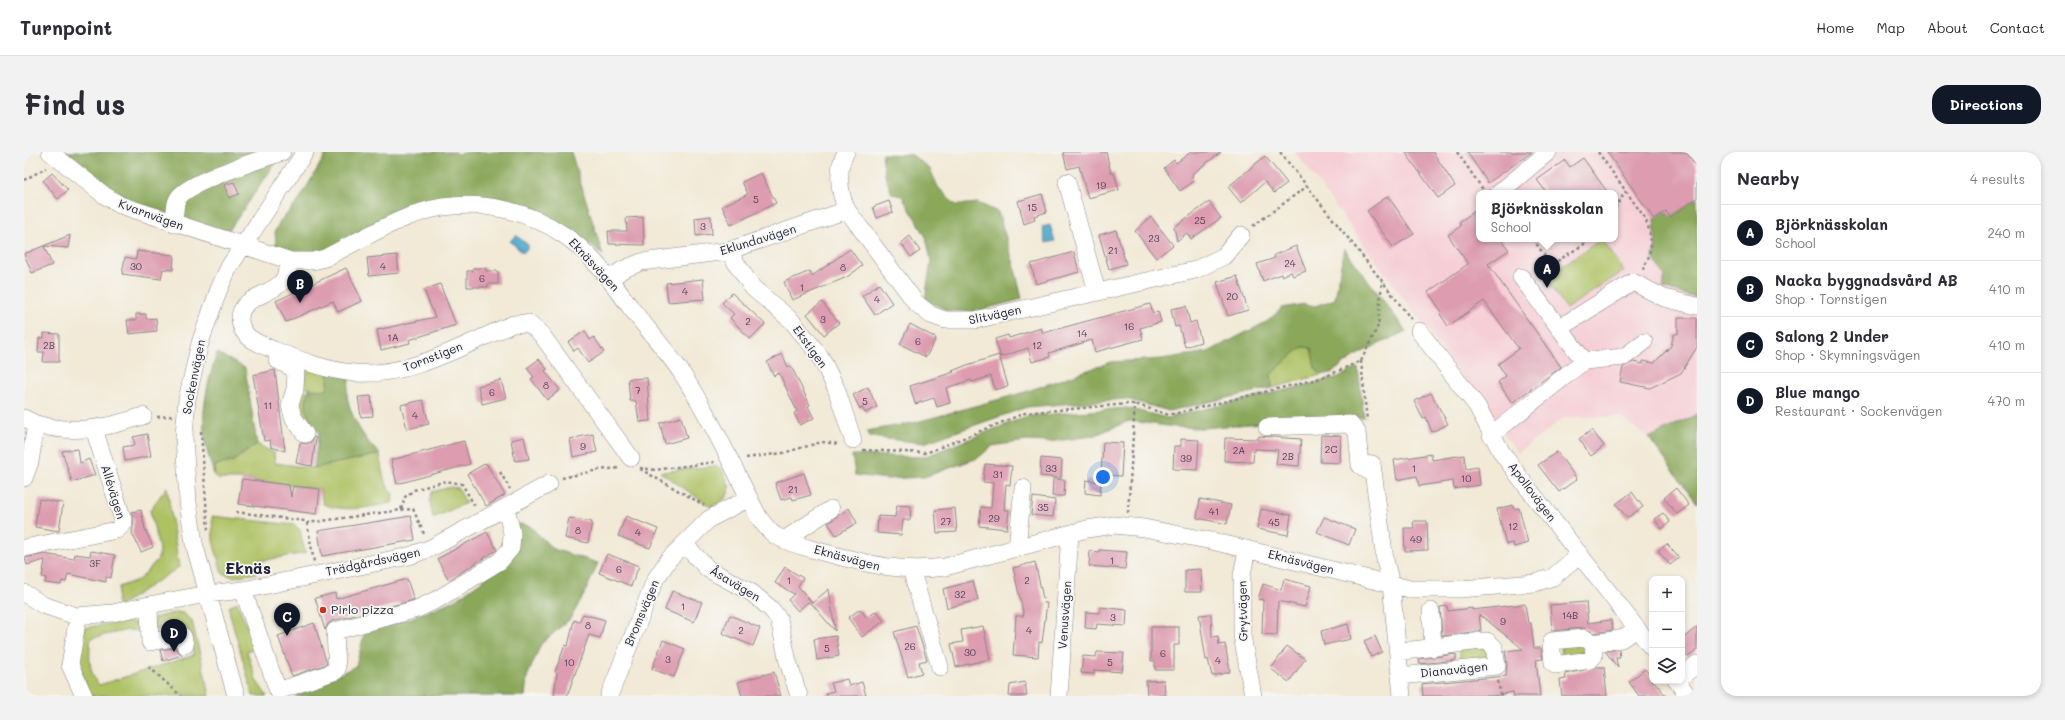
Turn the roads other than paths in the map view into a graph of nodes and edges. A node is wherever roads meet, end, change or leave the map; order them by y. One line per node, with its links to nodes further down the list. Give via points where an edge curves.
1 (282, 152): 9 (street, via 205,181 183,193 177,201)
2 (305, 152): 11 (street, Sockenvägen)
3 (846, 152): 8 (street, via 840,176 842,200)
4 (1548, 152): 7 (street)
5 (55, 156): 9 (street, Kvarnvägen, via 120,205)
6 (1067, 182): 16 (street)
7 (1503, 190)
8 (847, 210): 12 (street, Eklundavägen); 16 (street, Slitvägen, via 916,303 931,315 945,320 975,320)
9 (174, 224): 11 (street, Kvarnvägen)
10 (1241, 235): 16 (street, Slitvägen, via 1224,256 1195,270)
11 (242, 246): 13 (street, Eknäsvägen); 48 (street, Sockenvägen, via 219,289 194,362 187,399 184,436 188,502 194,543)
12 (728, 251): 14 (street, Eklundavägen, via 641,262 622,270); 29 (street, Ekstigen, via 753,288 792,321 820,356 836,388)
13 (291, 262): 14 (street, Eknäsvägen, via 325,258 417,214 444,207 477,205 512,211 546,224 578,246); 20 (street, Tornstigen, via 282,283 250,300 244,307 240,320 242,329)
14 (610, 279): 34 (street, Eknäsvägen, via 680,371 710,421)
15 (1523, 279): 18 (street)
16 (1097, 292)
17 (1697, 306): 18 (street, via 1664,298 1633,282)
18 (1559, 328): 22 (street)
19 (1419, 331): 28 (street, Apollovägen, via 1477,406)
20 (255, 342): 27 (street, via 260,352 296,370 290,405 293,418); 30 (street, Tornstigen, via 291,356 344,371 386,372 414,366 513,324 528,323 541,334)
21 (1644, 342): 22 (street, via 1624,357)
22 (1584, 361): 28 (street)
23 (143, 416): 26 (street)
24 (30, 421): 26 (street, via 57,429); 31 (street, via 30,462)
25 (1267, 427): 45 (street, via 1350,424 1356,432 1360,465 1373,469 1385,560)
26 (94, 429): 40 (street, Allévägen, via 124,523 117,530)
27 (305, 434)
28 (1491, 434): 43 (street, Apollovägen, via 1524,483)
29 (851, 445)
30 (628, 463)
31 (24, 478)
32 (549, 484): 35 (street, Trädgårdsvägen)
33 (1023, 488): 41 (street)
34 (749, 498): 38 (street, Eknäsvägen, via 767,529); 39 (street, Bromsvägen, via 709,519)
35 (510, 501): 46 (street, Trädgårdsvägen, via 484,520 410,556); 46 (street, via 510,548 500,561 417,609 335,631 336,671 278,692)
36 (831, 508): 38 (street)
37 (1070, 534): 41 (street, Eknäsvägen); 42 (street, Eknäsvägen, via 1087,529 1124,525); 67 (street, Venusvägen)
38 (784, 540): 44 (street, Eknäsvägen, via 858,562)
39 (685, 545): 65 (street, Bromsvägen, via 669,559 655,580); 66 (street, Åsavägen, via 708,570 752,593 771,608 779,619 788,662)
40 (24, 548)
41 (1017, 548): 44 (street, Eknäsvägen, via 945,568)
42 (1247, 549): 45 (street, Eknäsvägen); 68 (street, Grytvägen, via 1242,575 1242,635)
43 (1580, 554): 45 (street, Eknäsvägen, via 1553,577 1535,584 1410,589); 52 (street, Apollovägen)
44 (910, 570): 59 (street)
45 (1392, 584): 57 (street)
46 (243, 590): 48 (street, Trädgårdsvägen)
47 (24, 593): 51 (street, via 43,605)
48 (207, 594): 49 (street); 64 (street, Sockenvägen)
49 (148, 605): 51 (street, via 113,613); 55 (street, via 150,642 183,636)
50 (1431, 611): 56 (street, Dianavägen)
51 (78, 616): 63 (street, via 70,665)
52 (1638, 628): 53 (street, via 1621,639); 54 (street, Apollovägen)
53 (1593, 643)
54 (1649, 644)
55 (185, 645)
56 (1433, 648): 57 (street, Dianavägen); 61 (street, Dianavägen, via 1458,642 1487,640 1494,647 1497,666)
57 (1398, 651): 61 (street)
58 (1697, 664): 60 (street)
59 (940, 667)
60 (1685, 674)
61 (1400, 676): 69 (street)
62 (1679, 684): 70 (street)
63 (84, 696)
64 (236, 696)
65 (609, 696)
66 (799, 696)
67 (1059, 696)
68 (1253, 696)
69 (1402, 696)
70 (1688, 696)

